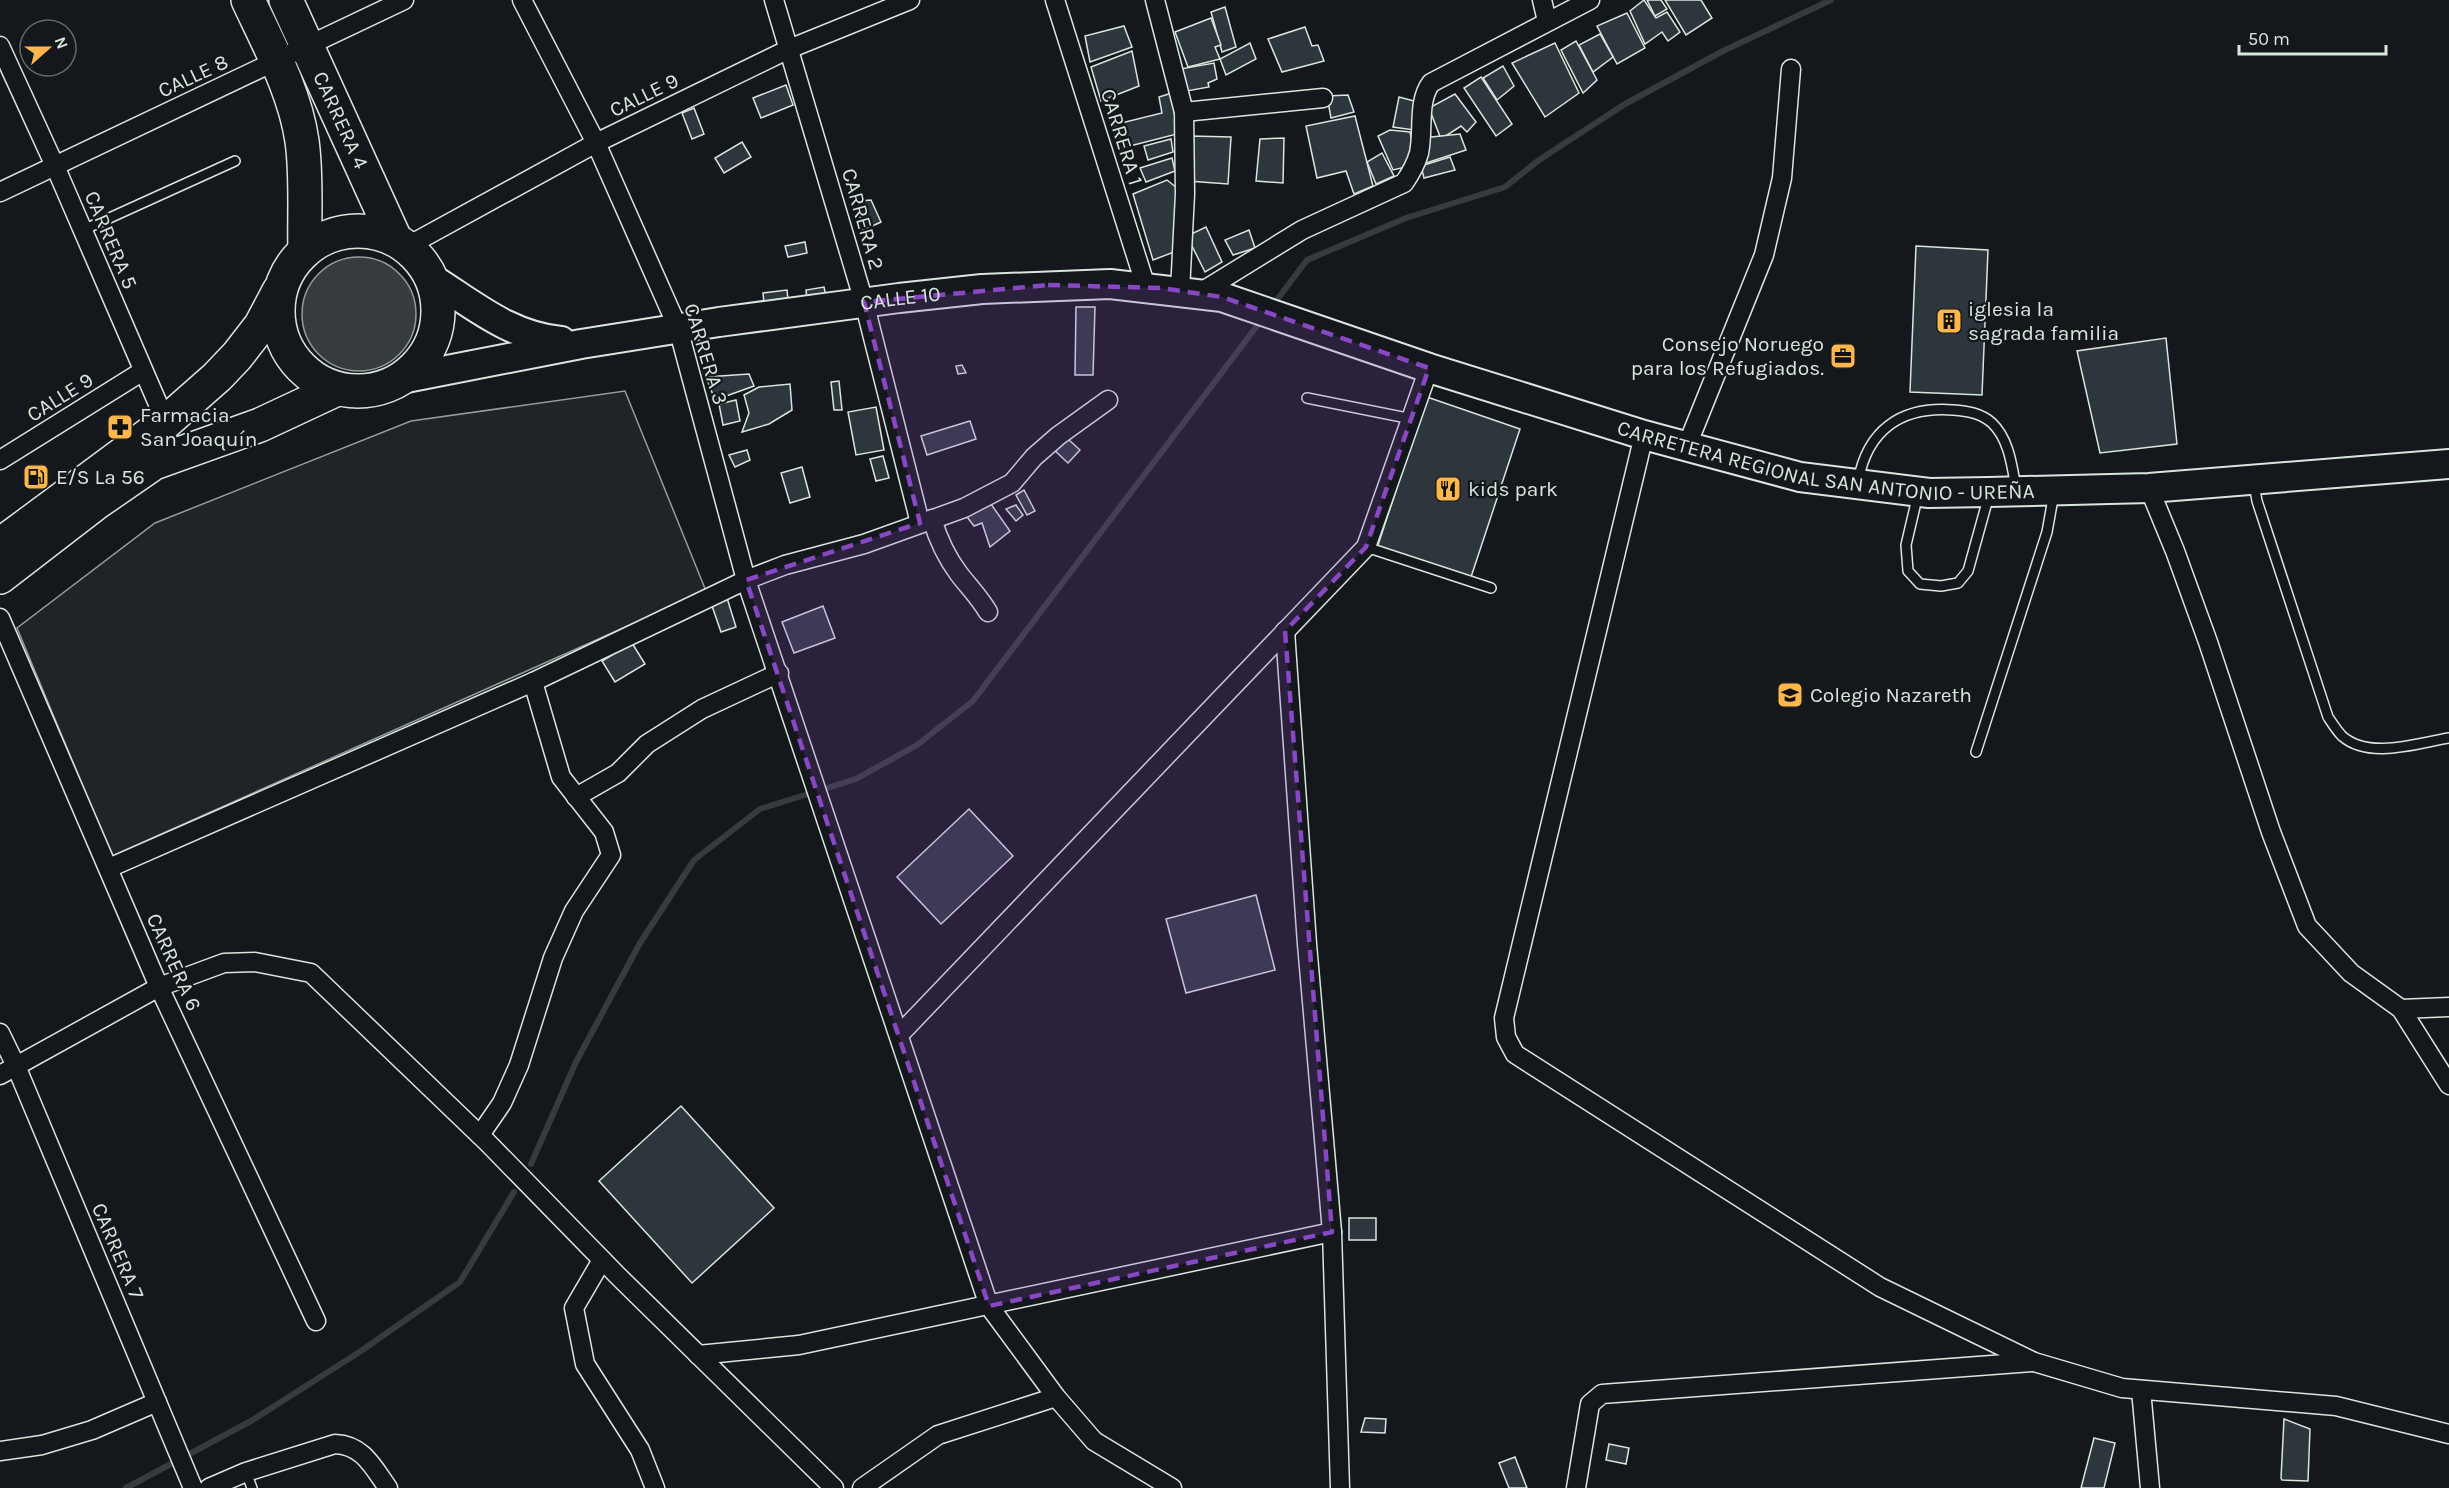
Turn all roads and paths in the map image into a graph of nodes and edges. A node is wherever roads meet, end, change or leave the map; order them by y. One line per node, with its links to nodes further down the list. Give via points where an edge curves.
1 (248, 0): 15 (highway, CARRERA 4)
2 (286, 0): 13 (highway, CARRERA 4)
3 (404, 0): 13 (street, CALLE 8)
4 (522, 0): 19 (street, CARRERA 3)
5 (774, 0): 14 (street, CARRERA 2)
6 (910, 0): 14 (street, CALLE 9)
7 (1055, 0): 27 (street, CARRERA 1)
8 (1155, 0): 18 (street)
9 (1542, 0): 11 (street)
10 (1590, 0): 11 (street)
11 (1547, 21): 29 (street, via 1431,83 1425,91 1419,152 1404,183 1302,230)
12 (0, 46): 21 (street, CARRERA 5)
13 (308, 47): 15 (street, CALLE 8); 24 (highway, CARRERA 4)
14 (789, 49): 19 (street, CALLE 9); 30 (street, CARRERA 2)
15 (276, 61): 21 (street, CALLE 8); 25 (highway, CARRERA 4, via 302,141)
16 (1791, 69): 42 (street, via 1782,178 1764,255)
17 (1323, 98): 18 (street)
18 (1184, 112): 29 (street, via 1185,194)
19 (596, 143): 24 (street, CALLE 9); 31 (street, CARRERA 3)
20 (235, 161): 23 (lane)
21 (55, 166): 22 (street, CALLE 8); 23 (street, CARRERA 5)
22 (0, 192)
23 (83, 230): 34 (street, CARRERA 5)
24 (401, 243): 25 (highway, via 372,231 348,231 325,237); 26 (highway)
25 (304, 251): 28 (highway)
26 (431, 278): 32 (main road, CALLE 10, via 522,334); 35 (highway, via 438,300 431,345 419,364)
27 (1146, 287): 29 (main road, CALLE 10); 30 (main road, CALLE 10, via 1048,285)
28 (280, 290): 36 (highway, via 278,315 283,339 295,362 314,378); 40 (highway, via 261,325 237,356)
29 (1200, 294): 33 (main road, CARRETERA REGIONAL SAN ANTONIO - UREÑA)
30 (864, 302): 31 (main road, CALLE 10); 52 (street, CARRERA 2)
31 (678, 328): 32 (main road, CALLE 10); 55 (street, CARRERA 3)
32 (581, 344): 35 (main road, CALLE 10)
33 (1429, 368): 39 (street); 41 (main road, CARRETERA REGIONAL SAN ANTONIO - UREÑA)
34 (143, 371): 40 (street, CARRERA 5); 44 (street, CALLE 9)
35 (401, 380): 36 (highway, via 359,392)
36 (337, 389): 43 (highway, via 260,425)
37 (1307, 398): 39 (lane)
38 (1107, 400): 52 (street, via 1058,436 1012,483 964,508)
39 (1412, 419): 53 (street)
40 (166, 422): 43 (street, CARRERA 5); 54 (highway)
41 (1644, 435): 42 (main road, CARRETERA REGIONAL SAN ANTONIO - UREÑA); 80 (street, via 1504,1018 1506,1037 1515,1054 1880,1287)
42 (1686, 448): 47 (main road, CARRETERA REGIONAL SAN ANTONIO - UREÑA, via 1800,477)
43 (182, 452): 54 (highway, via 154,463)
44 (0, 460)
45 (2449, 464): 46 (main road, CARRETERA REGIONAL SAN ANTONIO - UREÑA)
46 (2253, 481): 48 (main road, CARRETERA REGIONAL SAN ANTONIO - UREÑA); 62 (lane, via 2328,717 2343,736 2362,747 2386,748)
47 (1857, 484): 50 (main road, CARRETERA REGIONAL SAN ANTONIO - UREÑA); 51 (lane, via 1861,464 1873,441 1892,421 1939,408 1972,411 1992,423 2005,443 2012,465)
48 (2149, 488): 49 (main road, CARRETERA REGIONAL SAN ANTONIO - UREÑA); 68 (street, via 2307,926 2351,973)
49 (2054, 490): 51 (main road, CARRETERA REGIONAL SAN ANTONIO - UREÑA); 63 (lane, via 2047,532)
50 (1918, 492): 51 (main road, CARRETERA REGIONAL SAN ANTONIO - UREÑA); 51 (lane, via 1906,545 1908,571 1920,584 1941,586 1958,583 1968,571)
51 (2003, 492)
52 (926, 521): 55 (street); 57 (street, CARRERA 2)
53 (1366, 547): 56 (lane); 59 (street)
54 (4, 552)
55 (746, 580): 60 (street, CARRERA 3); 61 (street)
56 (1491, 588)
57 (988, 612)
58 (0, 618): 65 (street, CARRERA 6)
59 (1285, 631): 70 (street); 75 (street)
60 (779, 673): 64 (street, via 702,710 647,744 618,773); 70 (street, CARRERA 3)
61 (532, 682): 64 (street, via 561,777); 65 (street)
62 (2449, 738)
63 (1976, 752)
64 (576, 797): 74 (street, via 604,832 611,855 574,911 553,958 519,1065 502,1103)
65 (109, 868): 66 (street, CARRERA 6)
66 (159, 987): 71 (street); 74 (street, via 224,963 255,962 311,973); 78 (street, CARRERA 6)
67 (2449, 1007): 68 (street)
68 (2401, 1009): 73 (street)
69 (0, 1033): 71 (street, CARRERA 7)
70 (900, 1035): 77 (street, CARRERA 3)
71 (16, 1066): 72 (street); 83 (street, CARRERA 7)
72 (0, 1075)
73 (2449, 1085)
74 (480, 1135): 76 (street)
75 (1332, 1232): 77 (street); 94 (street)
76 (602, 1260): 79 (street); 90 (street, via 574,1308 585,1364 640,1450)
77 (989, 1306): 79 (street, via 799,1345); 82 (street, CARRERA 3)
78 (316, 1321)
79 (698, 1355): 91 (street)
80 (2034, 1362): 81 (street); 95 (street, via 1602,1394 1590,1404)
81 (2141, 1390): 84 (street, via 2336,1406); 96 (street)
82 (1056, 1397): 92 (street, via 938,1435); 93 (street, CARRERA 3, via 1094,1441)
83 (157, 1402): 85 (street, via 92,1430 42,1445); 86 (street, CARRERA 7)
84 (2449, 1434)
85 (0, 1451)
86 (189, 1480)
87 (249, 1480): 88 (street); 89 (street, via 335,1444 348,1444 362,1452)
88 (209, 1488)
89 (388, 1488)
90 (655, 1488)
91 (834, 1488)
92 (862, 1488)
93 (1172, 1488)
94 (1341, 1488)
95 (1576, 1488)
96 (2150, 1488)

